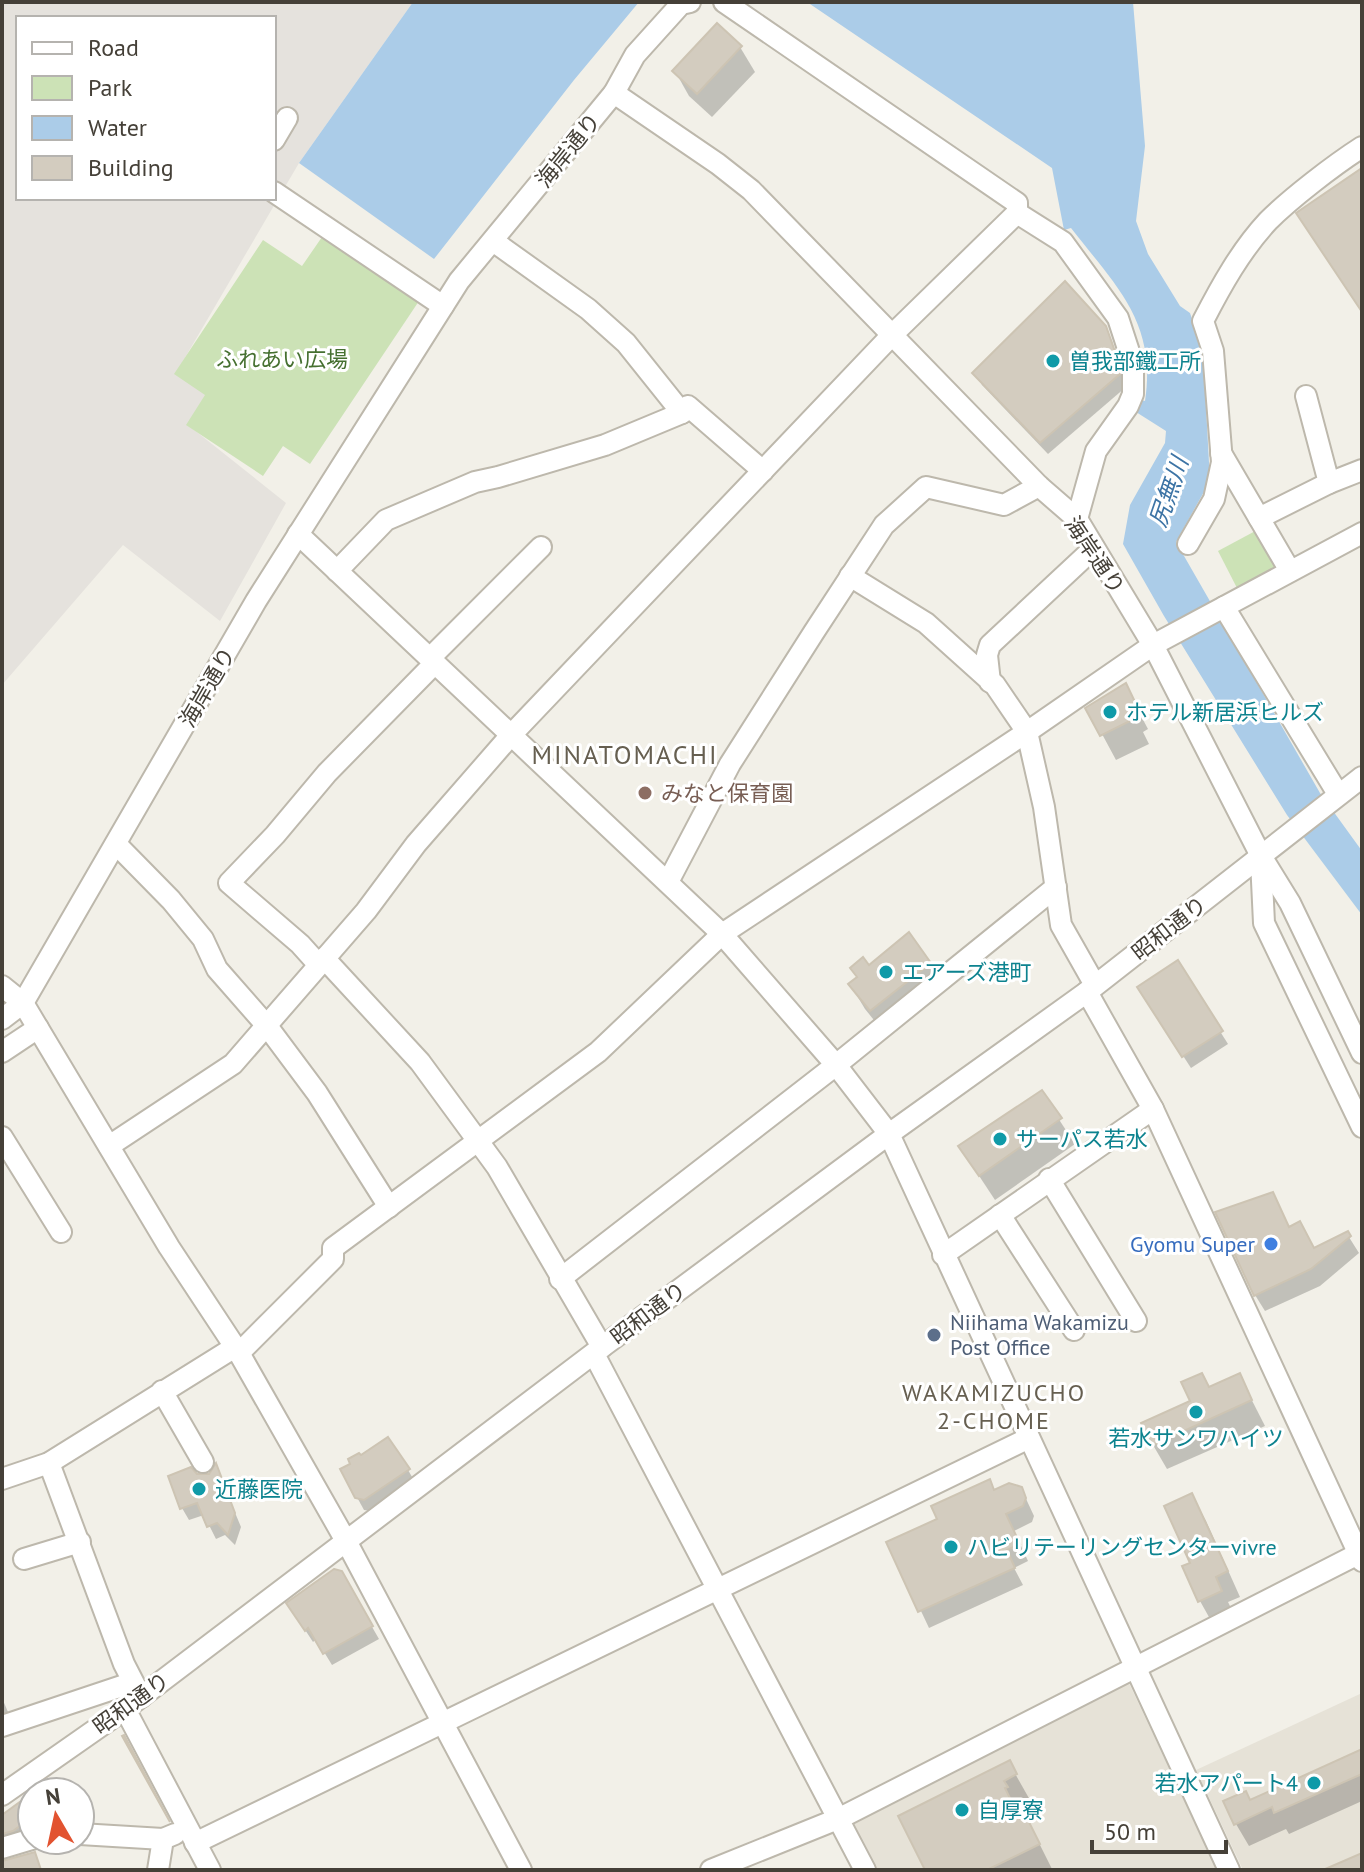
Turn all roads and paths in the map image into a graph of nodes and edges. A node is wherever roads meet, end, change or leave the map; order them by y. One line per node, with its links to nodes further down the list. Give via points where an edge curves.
1 (690, 2): 3 (street, via 681,4 635,55)
2 (724, 2): 8 (street, via 1017,203)
3 (614, 93): 9 (street, 海岸通り); 11 (street, 海岸通り, via 751,190)
4 (287, 118): 5 (street)
5 (276, 137)
6 (1362, 147): 14 (street, via 1269,221 1223,282 1203,321 1213,351)
7 (276, 193): 10 (street)
8 (1017, 213): 11 (street); 20 (street, via 1063,242 1118,318 1133,364 1133,394 1096,451)
9 (493, 241): 10 (street, 海岸通り); 13 (street, via 626,343)
10 (443, 306): 22 (street, 海岸通り)
11 (892, 335): 16 (street); 18 (street, 海岸通り)
12 (1306, 396): 17 (street)
13 (682, 413): 16 (street, via 688,406); 26 (street, via 605,445 475,482 386,520)
14 (1221, 453): 19 (street); 23 (street, via 1214,499)
15 (1362, 470): 17 (street)
16 (763, 471): 34 (street)
17 (1329, 483): 19 (street)
18 (1039, 486): 20 (street, 海岸通り); 28 (street, via 1004,505 926,487 884,525)
19 (1259, 518): 27 (street)
20 (1077, 519): 25 (street, 海岸通り)
21 (1362, 533): 27 (street)
22 (298, 534): 26 (street); 37 (street, 海岸通り)
23 (1188, 544)
24 (541, 547): 31 (street)
25 (1094, 548): 30 (street, 海岸通り); 32 (street, via 990,645)
26 (337, 571): 31 (street)
27 (1290, 571): 29 (street)
28 (850, 576): 32 (street, via 926,623); 39 (street, via 730,764)
29 (1220, 609): 30 (street); 36 (street)
30 (1153, 645): 33 (street); 38 (street, 海岸通り)
31 (432, 660): 34 (street); 42 (street, via 229,883)
32 (990, 682): 33 (street)
33 (1027, 732): 40 (street); 41 (street)
34 (511, 735): 39 (street); 42 (street)
35 (1362, 777): 36 (street, 昭和通り)
36 (1334, 798): 38 (street, 昭和通り)
37 (116, 844): 45 (street, 海岸通り); 47 (street, via 171,900 203,939 217,969)
38 (1261, 856): 44 (street, 昭和通り); 50 (street, 海岸通り, via 1290,903); 53 (street, via 1264,923)
39 (668, 882): 41 (street)
40 (1056, 887): 44 (street, via 1061,925); 51 (street)
41 (722, 934): 51 (street); 56 (street, via 598,1052)
42 (321, 961): 47 (street); 56 (street, via 420,1062)
43 (2, 986): 45 (street)
44 (1091, 989): 52 (street); 54 (street, 昭和通り)
45 (23, 1003): 46 (street, 海岸通り); 48 (street)
46 (2, 1019)
47 (267, 1026): 57 (street, via 233,1064); 59 (street, via 317,1093)
48 (38, 1028): 49 (street); 57 (street)
49 (2, 1052)
50 (1362, 1053)
51 (836, 1065): 54 (street); 63 (street)
52 (1153, 1109): 58 (street); 75 (street)
53 (1362, 1127)
54 (889, 1134): 62 (street); 67 (street, 昭和通り)
55 (2, 1137): 61 (street)
56 (478, 1141): 59 (street); 63 (street)
57 (109, 1146): 66 (street)
58 (1049, 1179): 60 (street); 64 (street)
59 (389, 1207): 66 (street, via 333,1248 333,1259)
60 (1000, 1215): 62 (street); 65 (street)
61 (61, 1232)
62 (943, 1255): 69 (street)
63 (560, 1279): 67 (street)
64 (1136, 1321)
65 (1074, 1330)
66 (237, 1350): 68 (street); 73 (street)
67 (598, 1351): 73 (street, 昭和通り); 77 (street)
68 (162, 1391): 70 (street); 71 (street)
69 (1029, 1438): 77 (street); 78 (street)
70 (203, 1462)
71 (49, 1463): 72 (street); 74 (street)
72 (2, 1479)
73 (346, 1541): 79 (street, 昭和通り); 80 (street)
74 (80, 1542): 76 (street); 79 (street)
75 (1361, 1555): 78 (street)
76 (24, 1559)
77 (716, 1588): 80 (street); 83 (street)
78 (1134, 1667): 83 (street); 92 (street)
79 (133, 1696): 81 (street); 82 (street, 昭和通り); 85 (street)
80 (444, 1722): 85 (street); 89 (street)
81 (2, 1726)
82 (2, 1795)
83 (840, 1818): 90 (street); 91 (street)
84 (96, 1835): 86 (street)
85 (191, 1836): 86 (street); 88 (street)
86 (163, 1839): 87 (street)
87 (158, 1870)
88 (210, 1870)
89 (521, 1870)
90 (711, 1870)
91 (865, 1870)
92 (1229, 1870)

